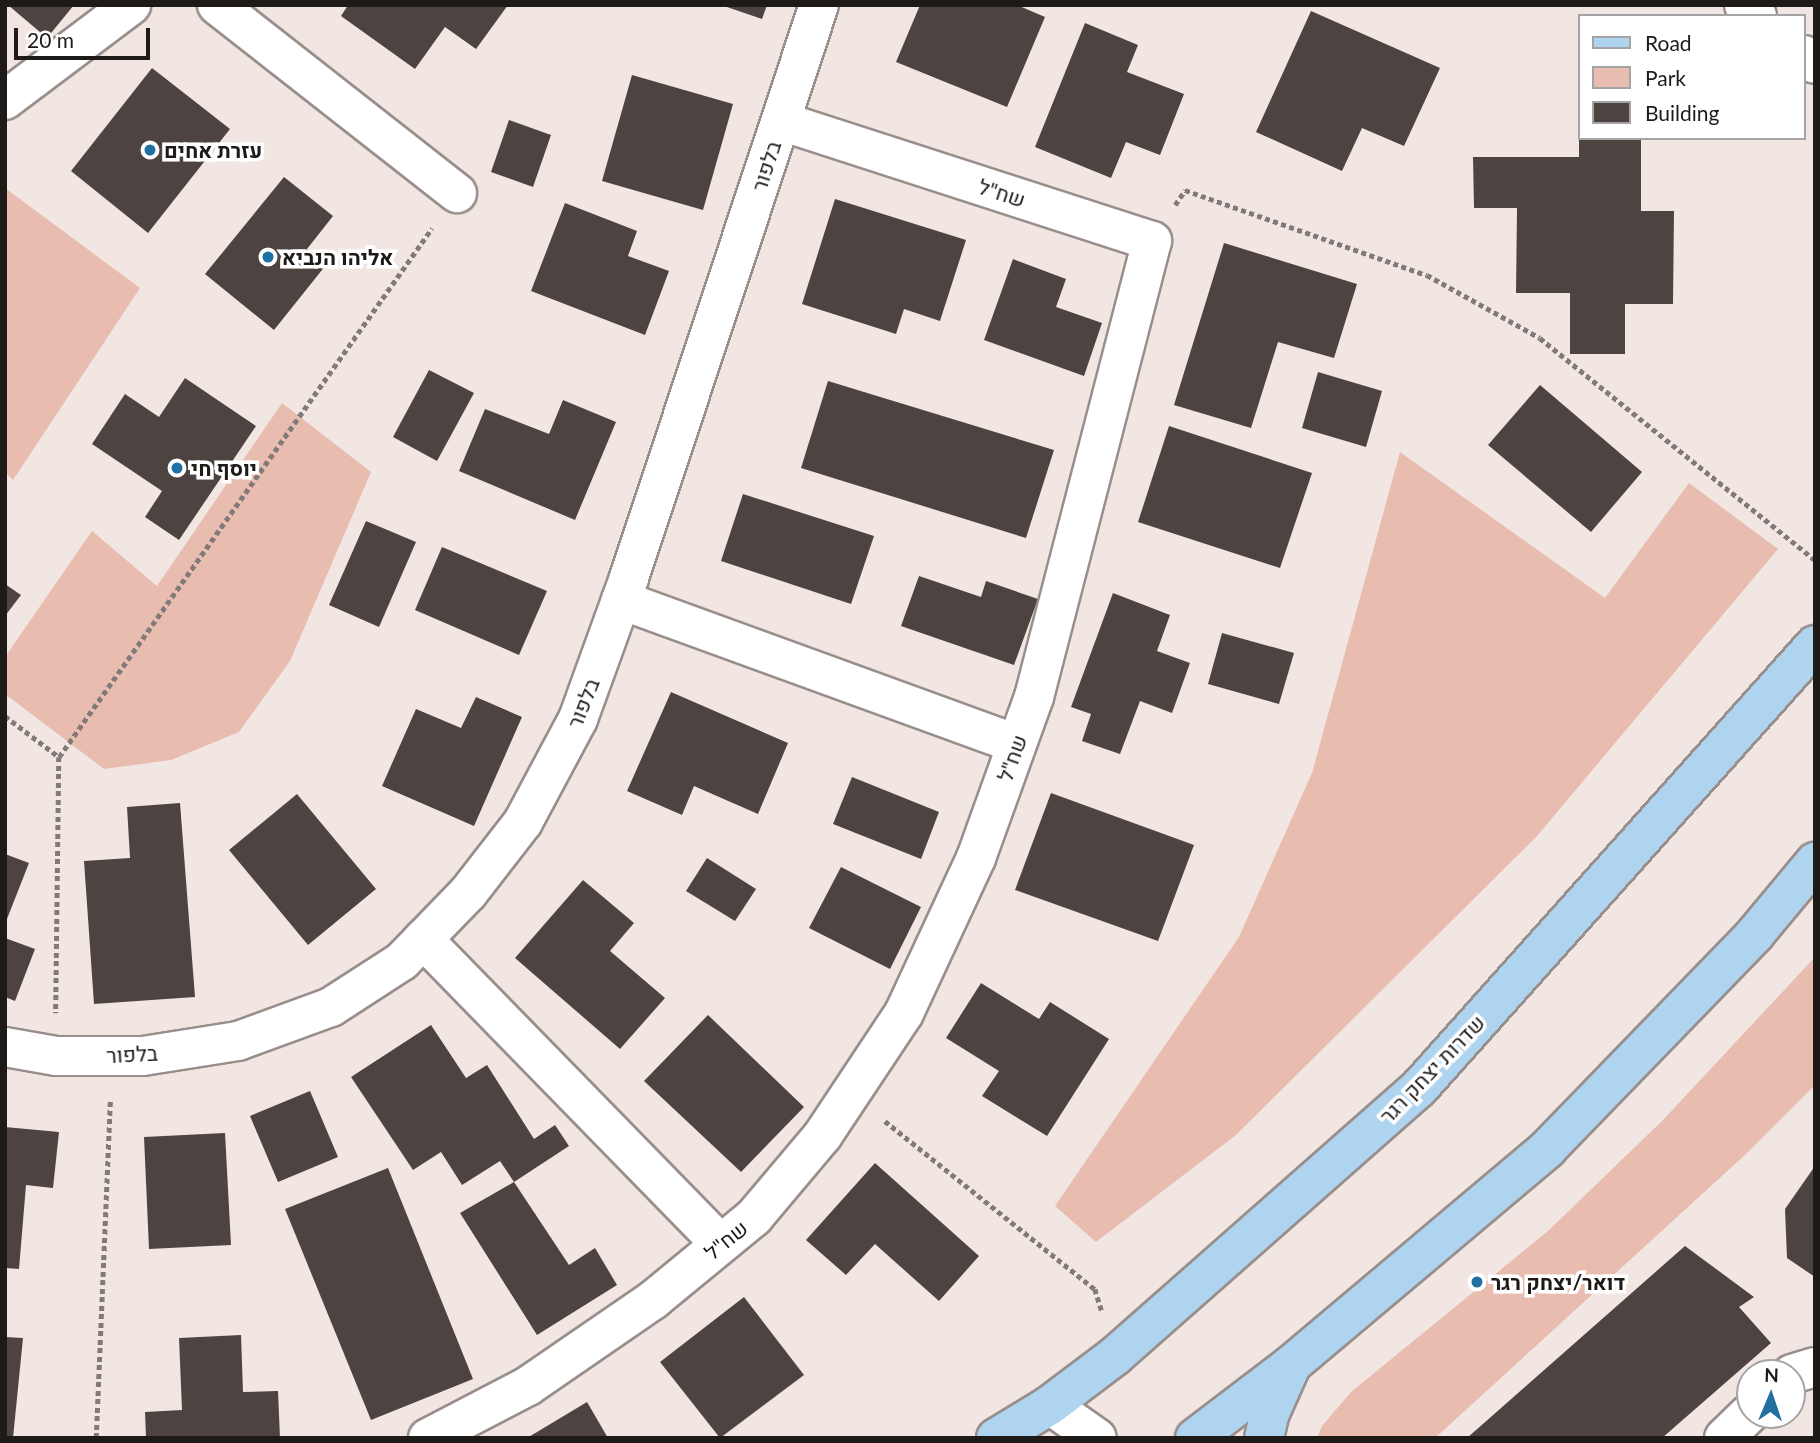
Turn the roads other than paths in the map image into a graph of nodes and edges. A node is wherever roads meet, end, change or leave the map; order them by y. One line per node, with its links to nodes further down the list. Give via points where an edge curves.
1 (131, 5): 4 (street)
2 (216, 5): 6 (street)
3 (819, 5): 5 (street, בלפור)
4 (5, 100)
5 (781, 121): 7 (street, בלפור); 9 (street, שח"ל, via 1152,241 1034,697)
6 (457, 194)
7 (621, 600): 9 (street); 11 (street, בלפור, via 578,719 523,822 468,893)
8 (1815, 645): 15 (main road, שדרות יצחק רגר, via 1419,1088 1115,1356)
9 (1017, 744): 13 (street, שח"ל, via 976,858 904,1013 823,1135 754,1217)
10 (1815, 862): 14 (main road, via 1755,934 1547,1149)
11 (423, 939): 12 (street, בלפור, via 402,961 331,1007 239,1041 143,1056 56,1056); 13 (street)
12 (5, 1047)
13 (721, 1244): 16 (street, שח"ל, via 653,1300 528,1386)
14 (1292, 1364): 19 (main road); 20 (main road)
15 (1057, 1422): 17 (main road, שדרות יצחק רגר); 18 (street)
16 (428, 1438)
17 (996, 1438)
18 (1097, 1438)
19 (1195, 1438)
20 (1264, 1438)

